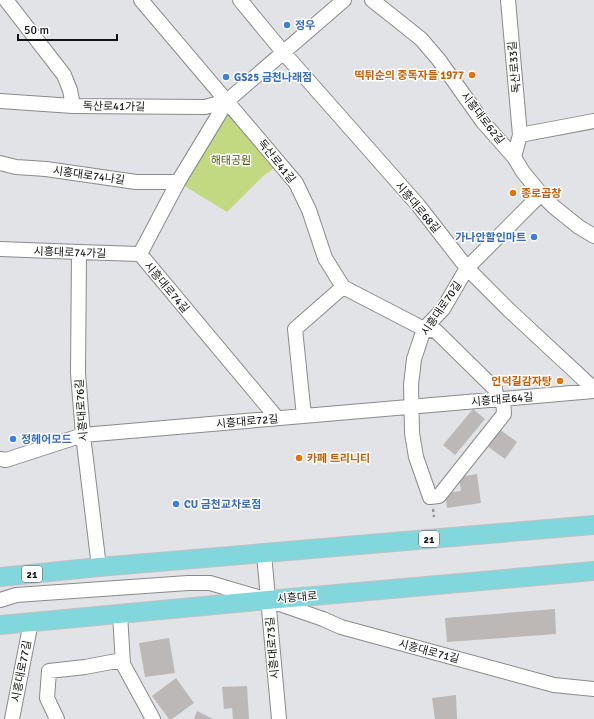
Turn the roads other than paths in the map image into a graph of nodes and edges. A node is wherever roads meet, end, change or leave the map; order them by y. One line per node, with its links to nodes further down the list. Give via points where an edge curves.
1 (6, 0): 10 (street, via 64,75 70,90)
2 (141, 0): 9 (street, 독산로41길)
3 (240, 0): 7 (street, 시흥대로68길)
4 (344, 0): 7 (street)
5 (372, 0): 13 (street, 시흥대로62길, via 421,39 483,122)
6 (508, 0): 12 (street, 독산로33길)
7 (283, 52): 9 (street); 21 (street, 시흥대로68길, via 418,205)
8 (0, 101): 10 (street, 독산로41가길)
9 (227, 101): 10 (street, 독산로41가길, via 205,107); 15 (street, 시흥대로74길); 22 (street, 독산로41길, via 296,183 309,210 325,258)
10 (72, 106)
11 (594, 121): 12 (street)
12 (520, 135): 13 (street)
13 (514, 157): 16 (street, 시흥대로62길)
14 (0, 163): 15 (street, 시흥대로74나길, via 136,182)
15 (178, 182): 20 (street, 시흥대로74길)
16 (541, 194): 17 (street, 시흥대로62길, via 554,207); 21 (street, 시흥대로70길)
17 (594, 236)
18 (0, 249): 19 (street, 시흥대로74가길)
19 (79, 252): 20 (street, 시흥대로74가길); 29 (street, 시흥대로76길, via 78,373)
20 (140, 254): 28 (street, 시흥대로74길)
21 (467, 268): 23 (street, 시흥대로70길, via 443,308); 24 (street, 시흥대로68길)
22 (343, 287): 23 (street); 27 (street, via 295,329)
23 (424, 329): 25 (street, via 436,331 442,336 495,389); 26 (street, 시흥대로70길, via 414,359)
24 (594, 390): 25 (street, 시흥대로64길)
25 (500, 399): 26 (street, 시흥대로64길); 26 (street, 시흥대로70길, via 504,414 439,496 430,497 416,457)
26 (411, 407): 27 (street, 시흥대로72길)
27 (304, 416): 28 (street, 시흥대로72길)
28 (276, 418): 29 (street, 시흥대로72길)
29 (83, 435): 30 (street, 시흥대로72길); 33 (street, 시흥대로76길)
30 (2, 456)
31 (594, 525): 32 (main road, 21)
32 (264, 554): 33 (main road, 21); 39 (street, 시흥대로73길)
33 (99, 567): 34 (main road, 21)
34 (63, 571): 36 (main road, 21); 37 (street, via 14,588)
35 (594, 571): 39 (main road, 시흥대로)
36 (0, 577)
37 (0, 590)
38 (0, 600): 39 (street, 시흥대로71길, via 16,595 188,583 210,583)
39 (268, 600): 40 (main road, 시흥대로); 44 (street, 시흥대로71길, via 342,627 511,674 554,685); 48 (street, 시흥대로73길)
40 (120, 614): 41 (main road, 시흥대로); 43 (street)
41 (31, 622): 42 (main road, 시흥대로); 45 (street, 시흥대로77길)
42 (0, 625)
43 (122, 660): 46 (street, via 49,671 47,698); 47 (street)
44 (594, 689)
45 (12, 719)
46 (57, 719)
47 (153, 719)
48 (279, 719)

